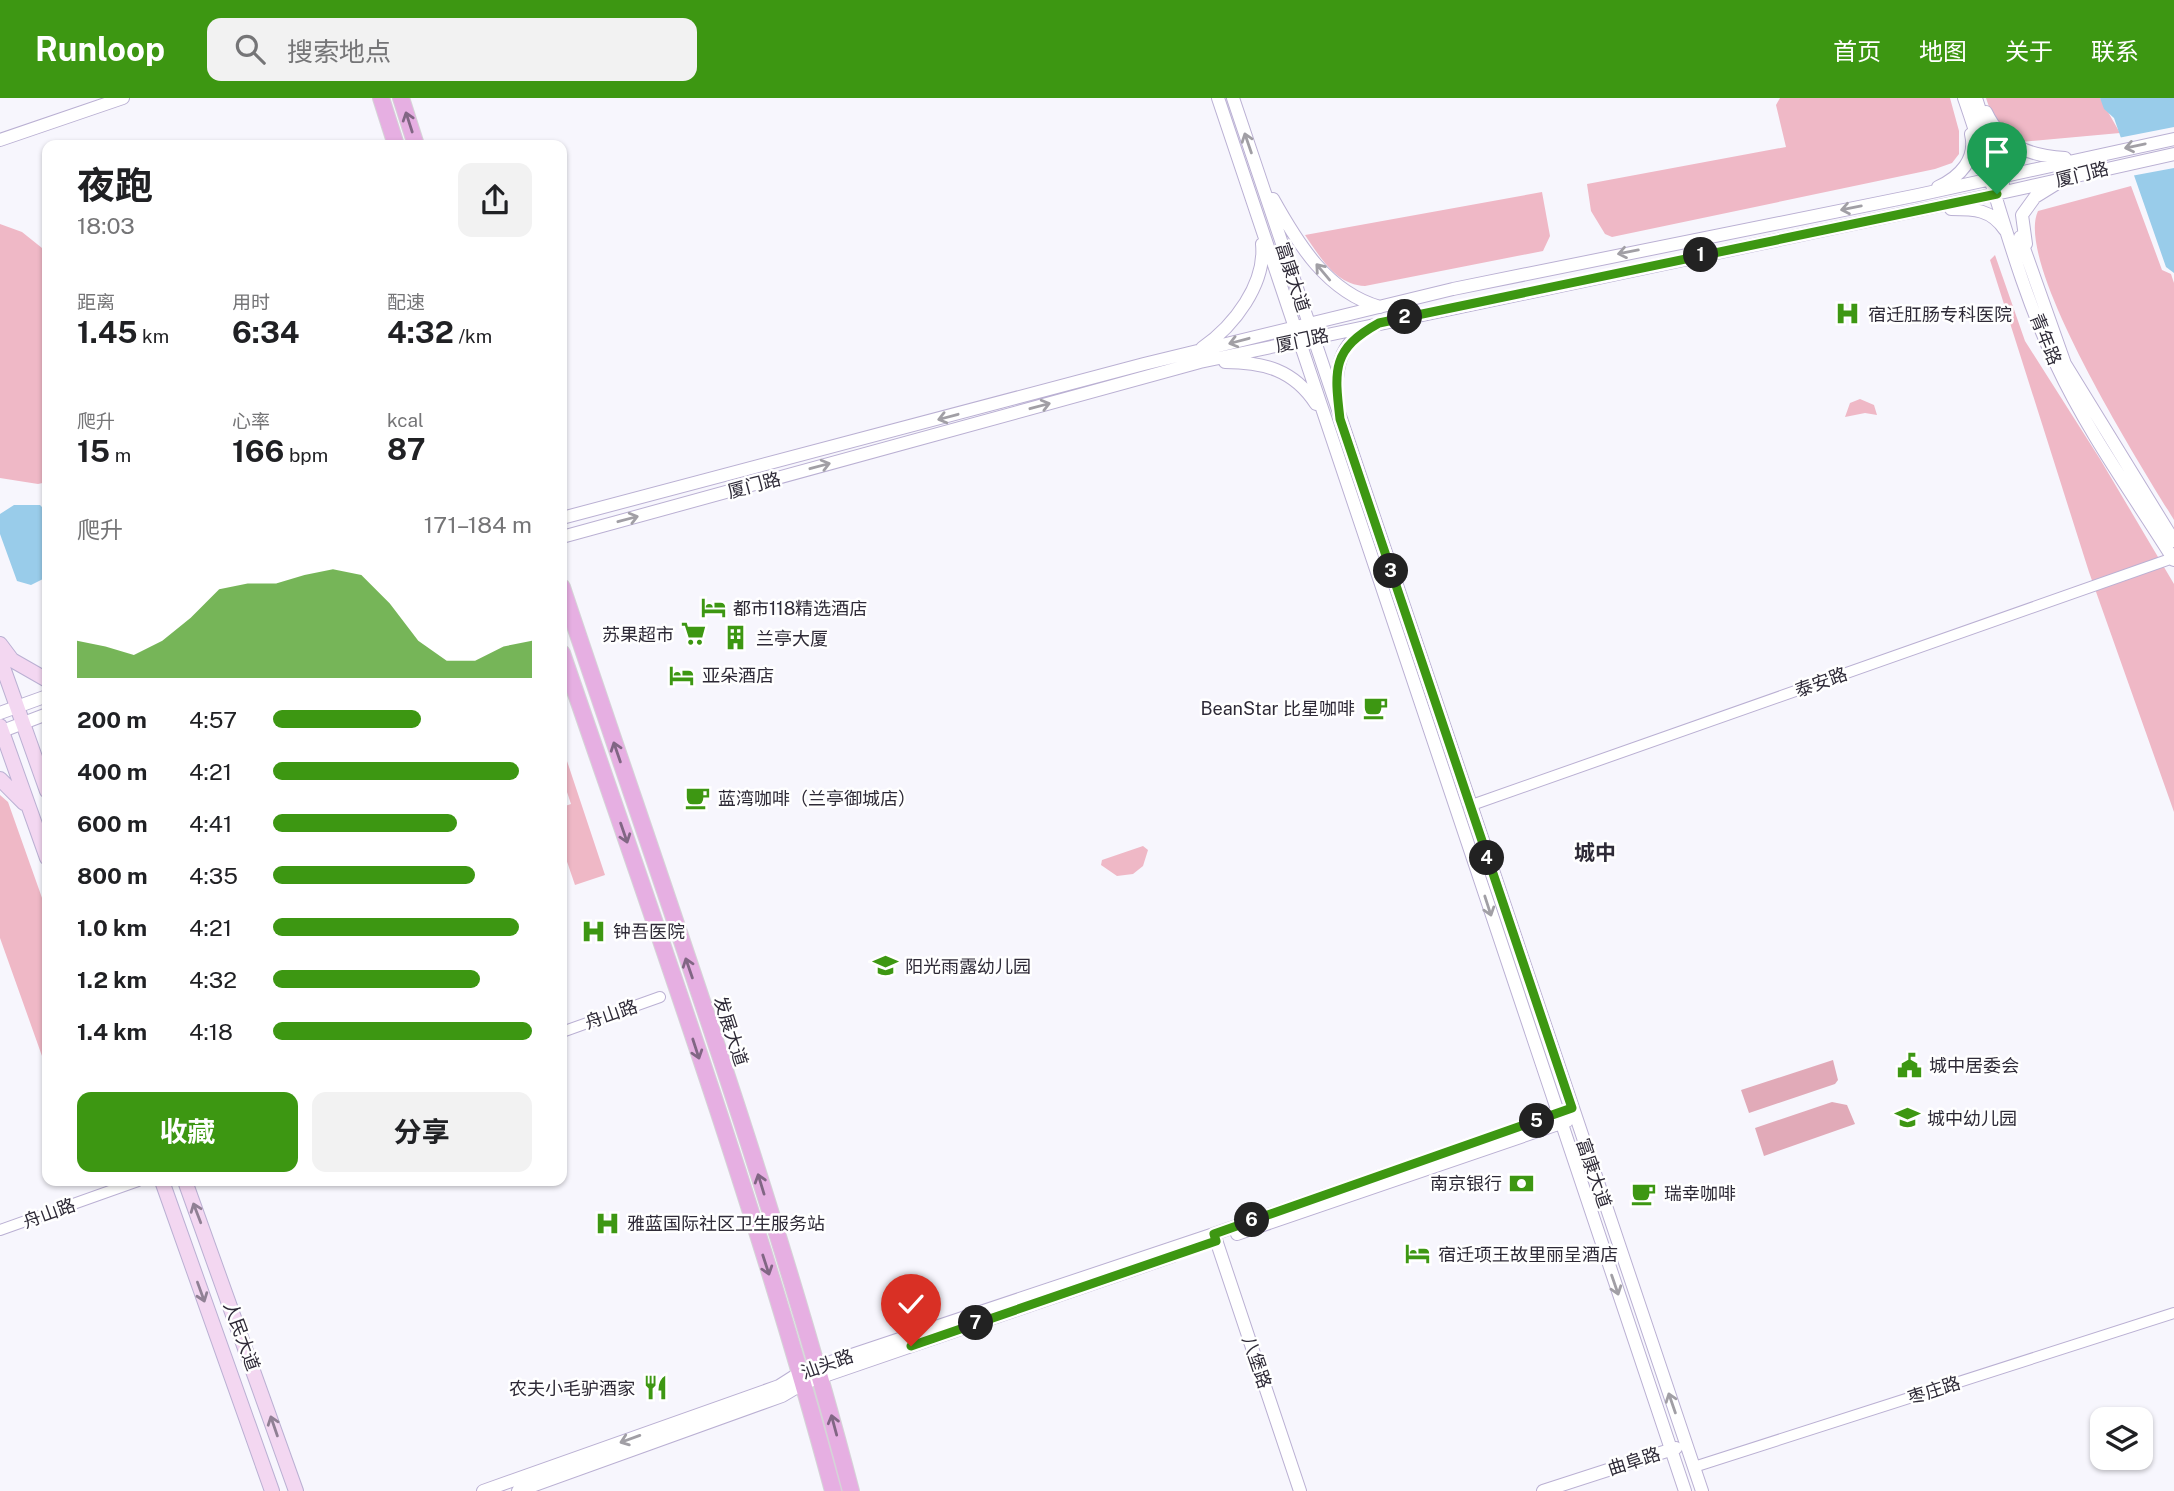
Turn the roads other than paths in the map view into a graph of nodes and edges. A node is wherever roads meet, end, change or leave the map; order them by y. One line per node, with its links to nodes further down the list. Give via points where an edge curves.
1 (123, 98): 9 (street)
2 (381, 98): 10 (main road)
3 (401, 98): 11 (main road, one-way to 3)
4 (1218, 98): 17 (street, 富康大道)
5 (1233, 98): 14 (street, 富康大道, one-way to 5)
6 (1962, 98): 16 (street, 青年路); 19 (street, via 1972,141 1969,163 1943,184)
7 (1978, 98): 12 (street, via 1992,124 2020,149 2063,158); 16 (street, 青年路)
8 (2174, 139): 12 (street, 厦门路, one-way to 12)
9 (0, 140)
10 (394, 140)
11 (414, 140)
12 (2096, 154): 16 (street, 厦门路)
13 (2174, 154): 15 (street, 厦门路)
14 (1259, 174): 22 (street, one-way to 14, via 1346,293 1321,271); 24 (street, 富康大道)
15 (2070, 177): 18 (street, 厦门路); 21 (street, via 2035,197 2022,215)
16 (1996, 178): 18 (street, 青年路); 19 (street, 厦门路)
17 (1246, 179): 24 (street, 富康大道); 26 (street, via 1264,261 1240,310)
18 (2001, 193): 20 (street, 厦门路); 21 (street, 青年路)
19 (1918, 195): 22 (street, 厦门路, one-way to 22, via 1573,263)
20 (1922, 209): 21 (street, via 1973,209 1996,217); 23 (street, 厦门路)
21 (2031, 287): 30 (street, 青年路, via 2068,371); 31 (street, 青年路, via 2063,380)
22 (1380, 307): 24 (street, 厦门路)
23 (1379, 323): 25 (street, 厦门路); 27 (street, via 1356,336 1339,361)
24 (1302, 325): 25 (street, 富康大道); 26 (street, 厦门路, one-way to 26)
25 (1306, 339): 26 (street, 厦门路); 27 (street, 富康大道)
26 (1198, 357): 27 (street, via 1253,362 1283,371 1302,384); 28 (street, 厦门路, one-way to 28); 29 (street, 厦门路, one-way to 26)
27 (1334, 420): 45 (street, 富康大道); 51 (street, 富康大道, one-way to 51)
28 (567, 517)
29 (567, 536)
30 (2174, 541)
31 (2174, 559): 45 (street, 泰安路)
32 (567, 602): 58 (main road, 发展大道, one-way to 32)
33 (0, 645): 36 (main road, via 12,660)
34 (0, 659): 38 (main road)
35 (567, 668): 59 (main road, one-way to 59)
36 (42, 677)
37 (42, 698): 38 (street)
38 (17, 707): 39 (street); 41 (main road)
39 (0, 713)
40 (42, 716): 41 (street)
41 (23, 723): 42 (street); 43 (main road)
42 (1, 729): 46 (main road)
43 (42, 778)
44 (0, 779): 46 (main road)
45 (1469, 806): 50 (street, 富康大道)
46 (31, 813): 47 (main road)
47 (42, 845)
48 (660, 997): 49 (street, 舟山路)
49 (567, 1030)
50 (1574, 1113): 51 (street, 汕头路); 60 (street, 富康大道, one-way to 50)
51 (1558, 1119): 56 (street, 汕头路); 61 (street, 富康大道, one-way to 61)
52 (124, 1186): 55 (street, 舟山路)
53 (164, 1186): 63 (main road, 人民大道, one-way to 63)
54 (187, 1186): 64 (main road, 人民大道, one-way to 54)
55 (0, 1230)
56 (1215, 1238): 58 (street, 汕头路); 69 (street, 八堡路)
57 (2174, 1314): 62 (street, 枣庄路)
58 (820, 1371): 59 (street, 汕头路); 68 (main road, 发展大道, one-way to 58)
59 (802, 1377): 65 (street, 汕头路, one-way to 65); 66 (street, 汕头路, via 782,1396); 67 (main road)
60 (1686, 1444): 61 (street, 曲阜路); 62 (street, 富康大道)
61 (1671, 1449): 70 (street, 曲阜路); 71 (street, 富康大道)
62 (1694, 1467): 72 (street, 富康大道)
63 (272, 1491)
64 (296, 1491)
65 (483, 1491)
66 (519, 1491)
67 (833, 1491)
68 (851, 1491)
69 (1300, 1491)
70 (1543, 1491)
71 (1685, 1491)
72 (1702, 1491)

